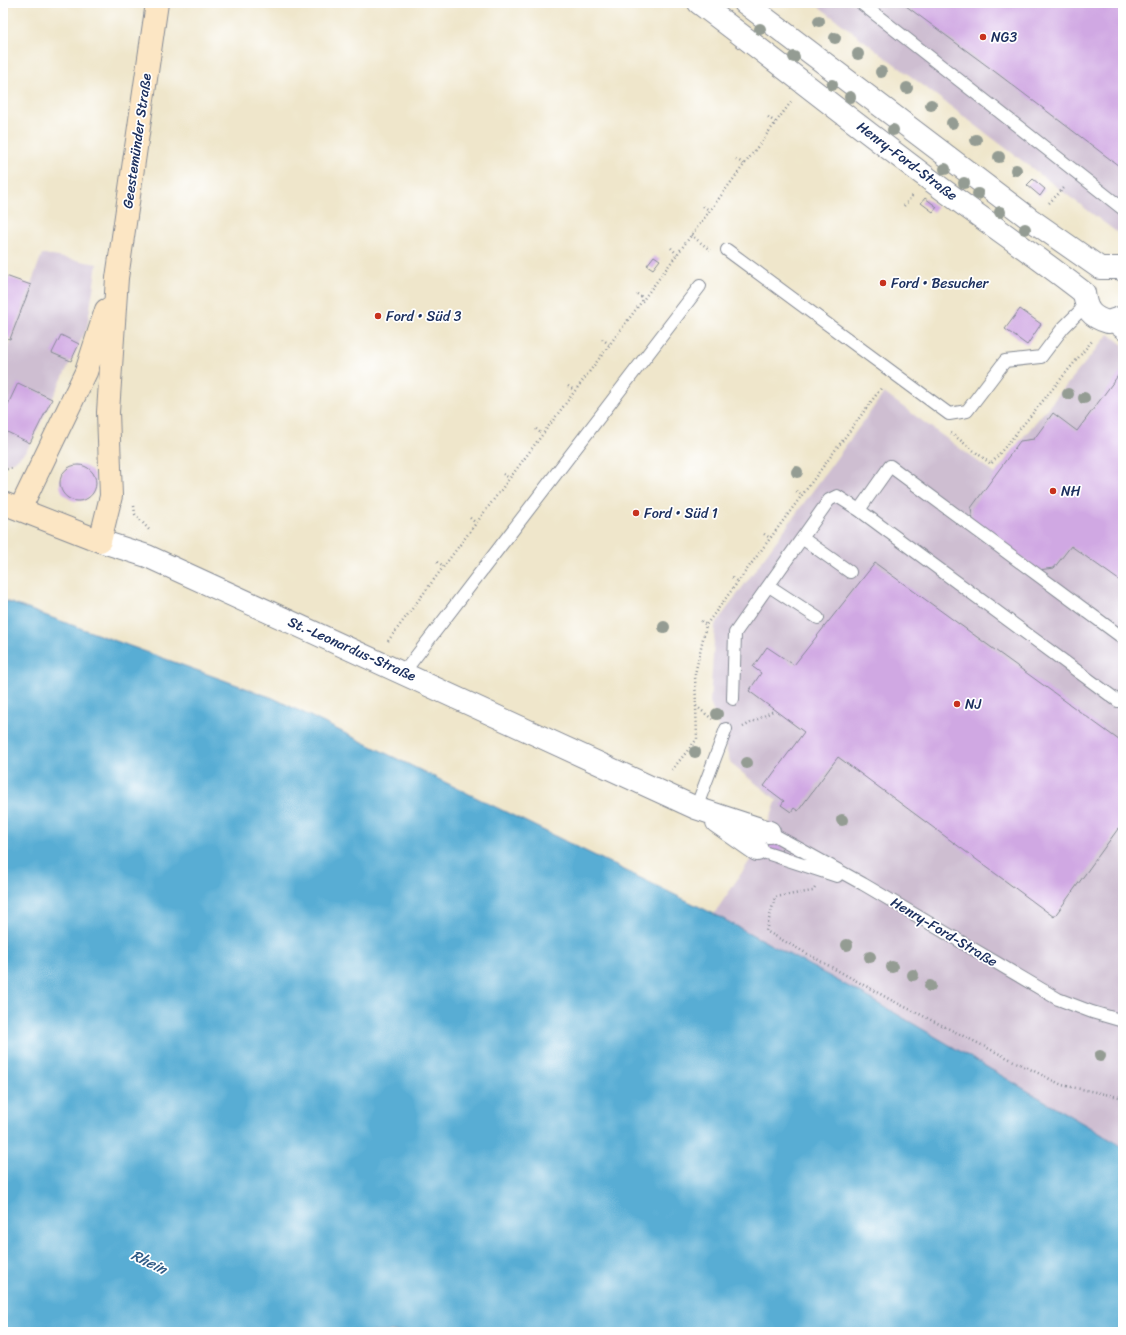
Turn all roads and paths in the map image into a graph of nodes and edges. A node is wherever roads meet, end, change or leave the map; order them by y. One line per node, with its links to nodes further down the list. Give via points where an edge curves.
1 (157, 3): 19 (street, Geestemünder Straße)
2 (699, 3): 23 (street, Henry-Ford-Straße)
3 (745, 3): 14 (street, Henry-Ford-Straße)
4 (861, 3): 10 (lane)
5 (782, 112): 7 (path)
6 (768, 117): 7 (path)
7 (775, 122): 9 (path)
8 (736, 159): 9 (path)
9 (744, 164): 13 (path)
10 (1080, 175): 12 (lane); 14 (path)
11 (703, 206): 13 (path)
12 (1122, 208)
13 (709, 210): 17 (path)
14 (1030, 219): 18 (street, Henry-Ford-Straße, via 1100,268)
15 (670, 248): 17 (path)
16 (727, 250): 23 (lane, via 949,414 967,411 1005,361 1041,357)
17 (677, 254): 22 (path)
18 (1123, 270)
19 (117, 278): 37 (street, Geestemünder Straße, via 86,372); 44 (street, Geestemünder Straße, via 108,412 111,496)
20 (700, 286): 56 (lane)
21 (637, 294): 22 (path)
22 (644, 298): 26 (path)
23 (1085, 300): 24 (street, Henry-Ford-Straße, via 1092,315)
24 (1118, 324)
25 (602, 339): 26 (path)
26 (609, 344): 28 (path)
27 (568, 386): 28 (path)
28 (574, 390): 30 (path)
29 (536, 429): 30 (path)
30 (542, 434): 34 (path)
31 (18, 466): 32 (path)
32 (3, 470)
33 (503, 474): 34 (path)
34 (509, 478): 40 (path)
35 (796, 491): 36 (path)
36 (802, 495)
37 (12, 506): 44 (street, St.-Leonardus-Straße)
38 (859, 510): 43 (lane, via 837,496 829,500); 54 (lane, via 890,466); 58 (lane, via 1118,701)
39 (470, 518): 40 (path)
40 (476, 523): 46 (path)
41 (764, 534): 42 (path)
42 (770, 538)
43 (802, 538): 47 (lane); 50 (lane)
44 (100, 541): 55 (street, St.-Leonardus-Straße, via 147,556)
45 (437, 562): 46 (path)
46 (444, 566): 55 (path)
47 (850, 572)
48 (732, 578): 49 (path)
49 (738, 582)
50 (769, 586): 51 (lane); 57 (lane, via 735,633)
51 (818, 618)
52 (701, 622): 53 (path)
53 (706, 625)
54 (1123, 638)
55 (374, 659): 56 (street, St.-Leonardus-Straße)
56 (404, 672): 60 (street, St.-Leonardus-Straße)
57 (733, 699)
58 (1123, 700)
59 (726, 729): 60 (lane)
60 (696, 808): 61 (street, St.-Leonardus-Straße); 62 (street, St.-Leonardus-Straße)
61 (769, 832): 64 (lane, Henry-Ford-Straße)
62 (757, 850): 63 (lane)
63 (823, 871): 64 (lane); 66 (path, via 813,891 774,897 766,931 891,1000 1062,1085)
64 (863, 884): 65 (lane, Henry-Ford-Straße, via 1058,1000)
65 (1123, 1021)
66 (1119, 1098)

